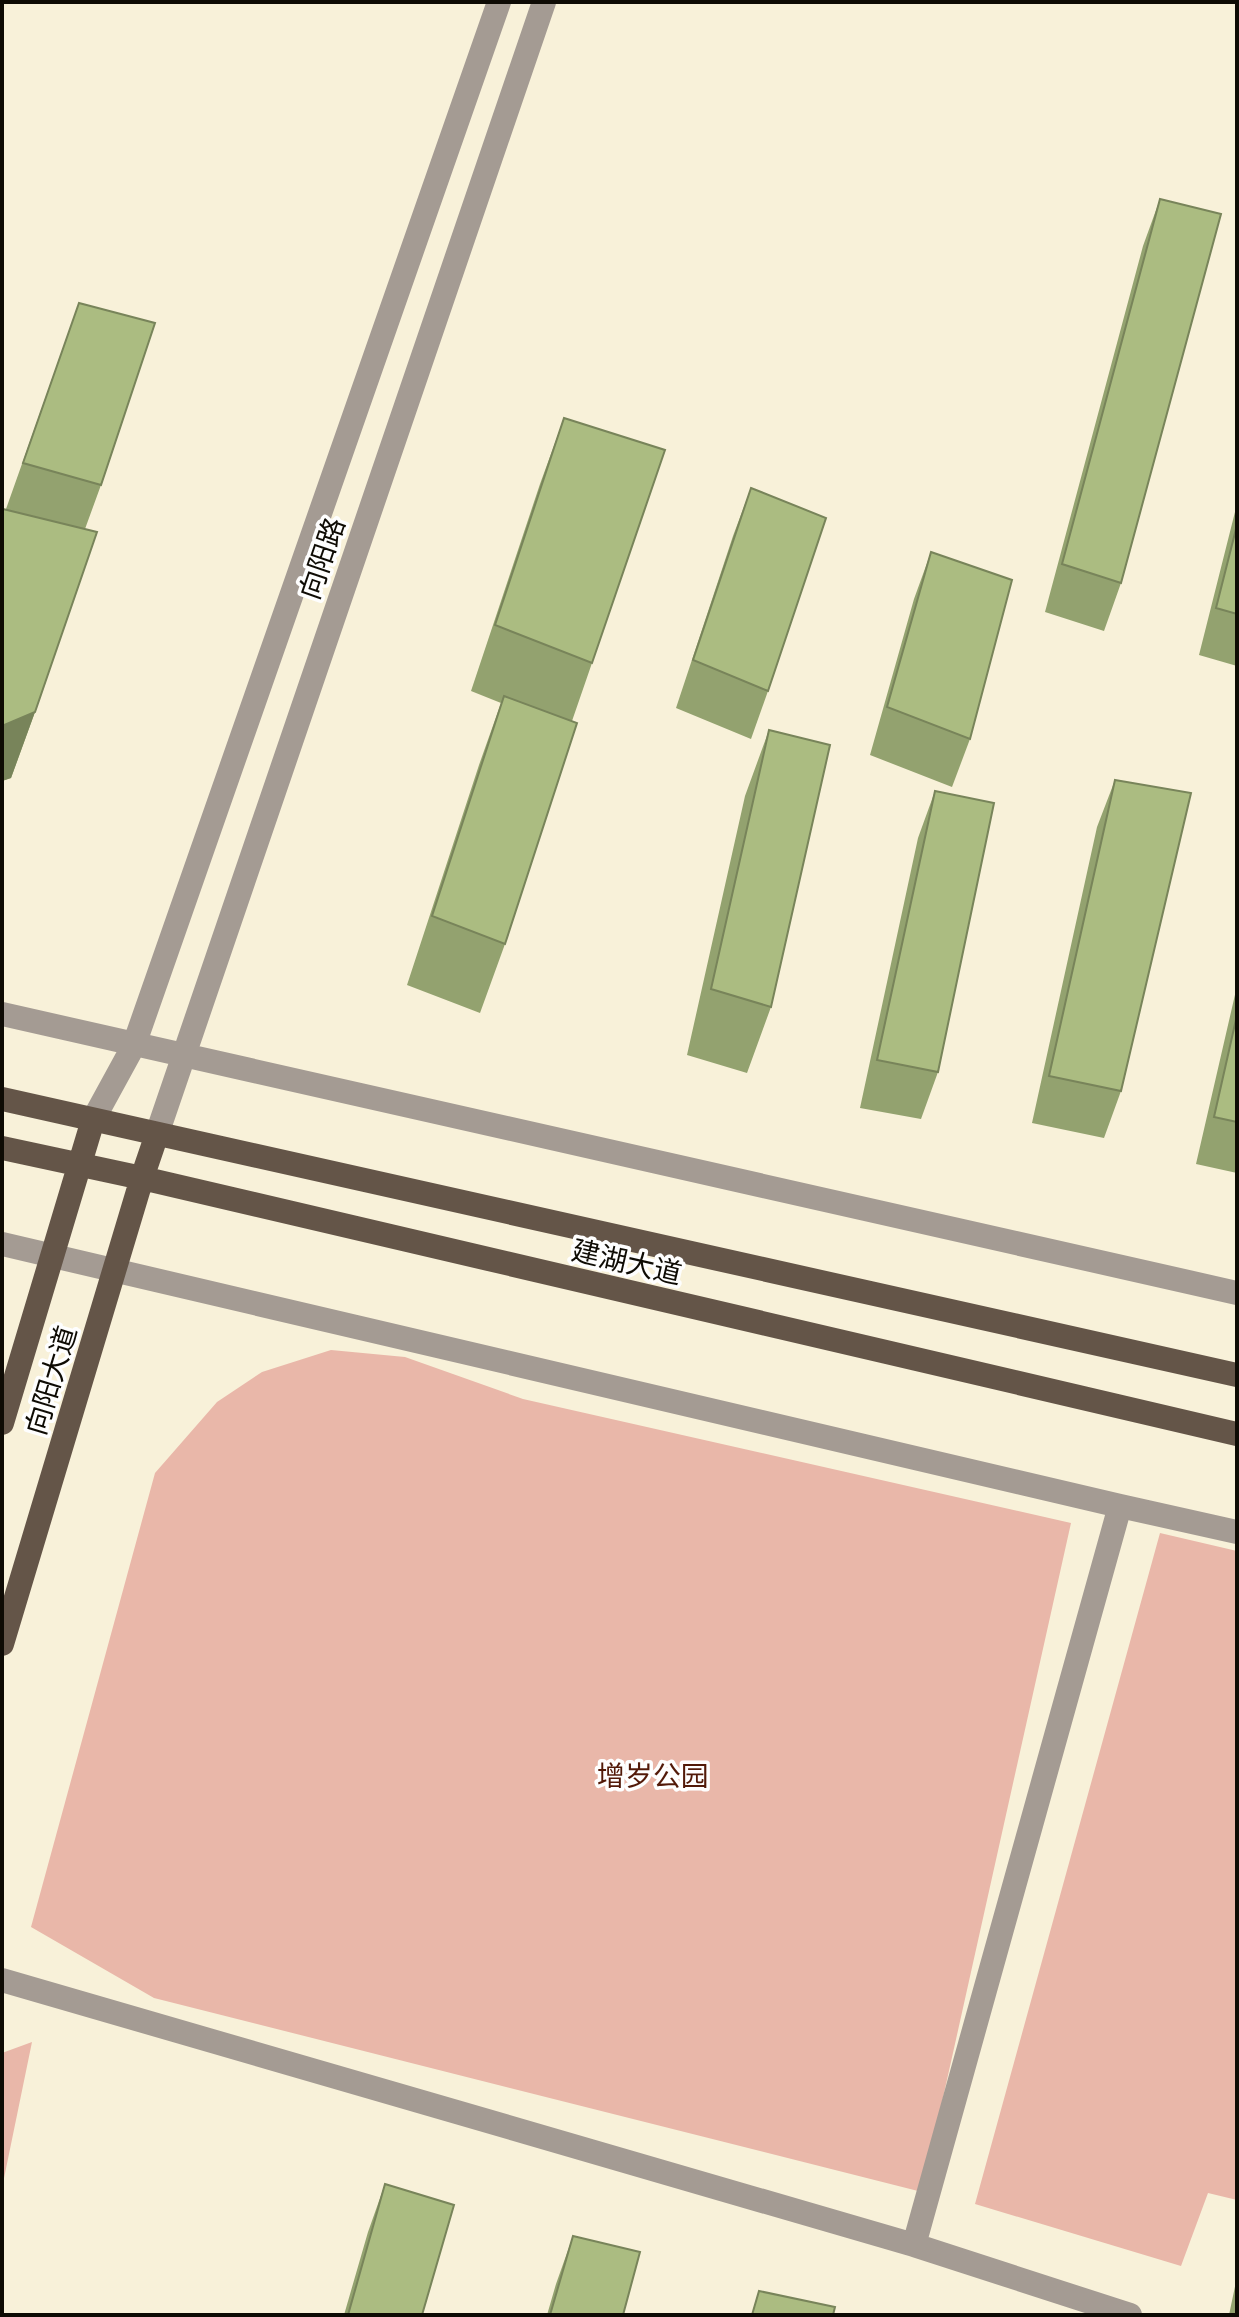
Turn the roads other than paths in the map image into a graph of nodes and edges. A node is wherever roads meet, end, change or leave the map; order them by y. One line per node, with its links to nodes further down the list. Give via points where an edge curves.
1 (499, 2): 4 (street, 向阳路)
2 (544, 2): 5 (street, 向阳路)
3 (2, 1014): 4 (street)
4 (134, 1045): 5 (street); 7 (street, 向阳路)
5 (182, 1056): 8 (street, 向阳路); 15 (street)
6 (2, 1099): 7 (main road, 建湖大道)
7 (93, 1120): 8 (main road, 建湖大道); 10 (main road, 向阳大道)
8 (157, 1134): 11 (main road, 向阳大道); 16 (main road, 建湖大道)
9 (2, 1148): 10 (main road, 建湖大道)
10 (78, 1165): 11 (main road, 建湖大道); 13 (main road, 向阳大道)
11 (142, 1178): 14 (main road, 向阳大道); 18 (main road, 建湖大道)
12 (2, 1244): 13 (street)
13 (51, 1255): 14 (street); 17 (main road, 向阳大道)
14 (114, 1270): 19 (street); 21 (main road, 向阳大道)
15 (1237, 1293)
16 (1237, 1375)
17 (2, 1423)
18 (1237, 1434)
19 (1120, 1506): 20 (street); 23 (street)
20 (1237, 1532)
21 (2, 1644)
22 (2, 1980): 23 (street)
23 (914, 2245): 24 (street)
24 (1130, 2315)

